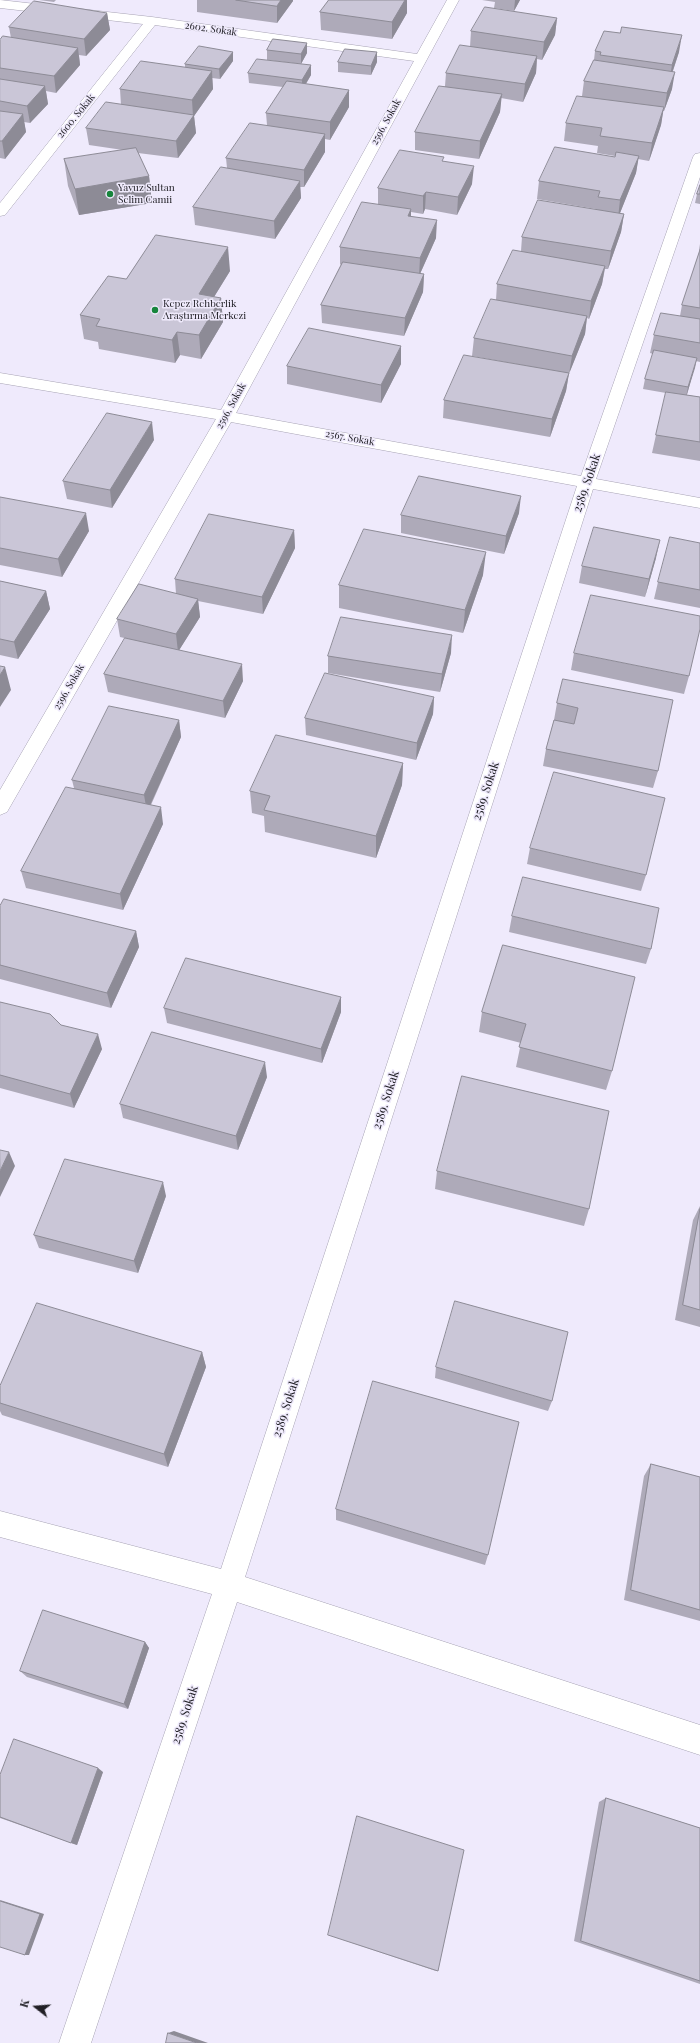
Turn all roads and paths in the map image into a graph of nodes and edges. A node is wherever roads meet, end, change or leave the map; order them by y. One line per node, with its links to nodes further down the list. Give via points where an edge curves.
1 (453, 0): 4 (street, 2596. Sokak)
2 (0, 4): 3 (street, 2602. Sokak)
3 (152, 21): 4 (street, 2602. Sokak); 6 (street, 2600. Sokak)
4 (421, 58): 8 (street, 2596. Sokak)
5 (700, 157): 9 (street, 2589. Sokak)
6 (0, 212)
7 (0, 378): 8 (street, 2567. Sokak)
8 (226, 416): 9 (street, 2567. Sokak); 11 (street, 2596. Sokak)
9 (587, 482): 10 (street, 2567. Sokak); 13 (street, 2589. Sokak)
10 (700, 503)
11 (0, 807)
12 (0, 1524): 13 (street)
13 (228, 1585): 14 (street); 15 (street, 2589. Sokak)
14 (700, 1740)
15 (75, 2043)

